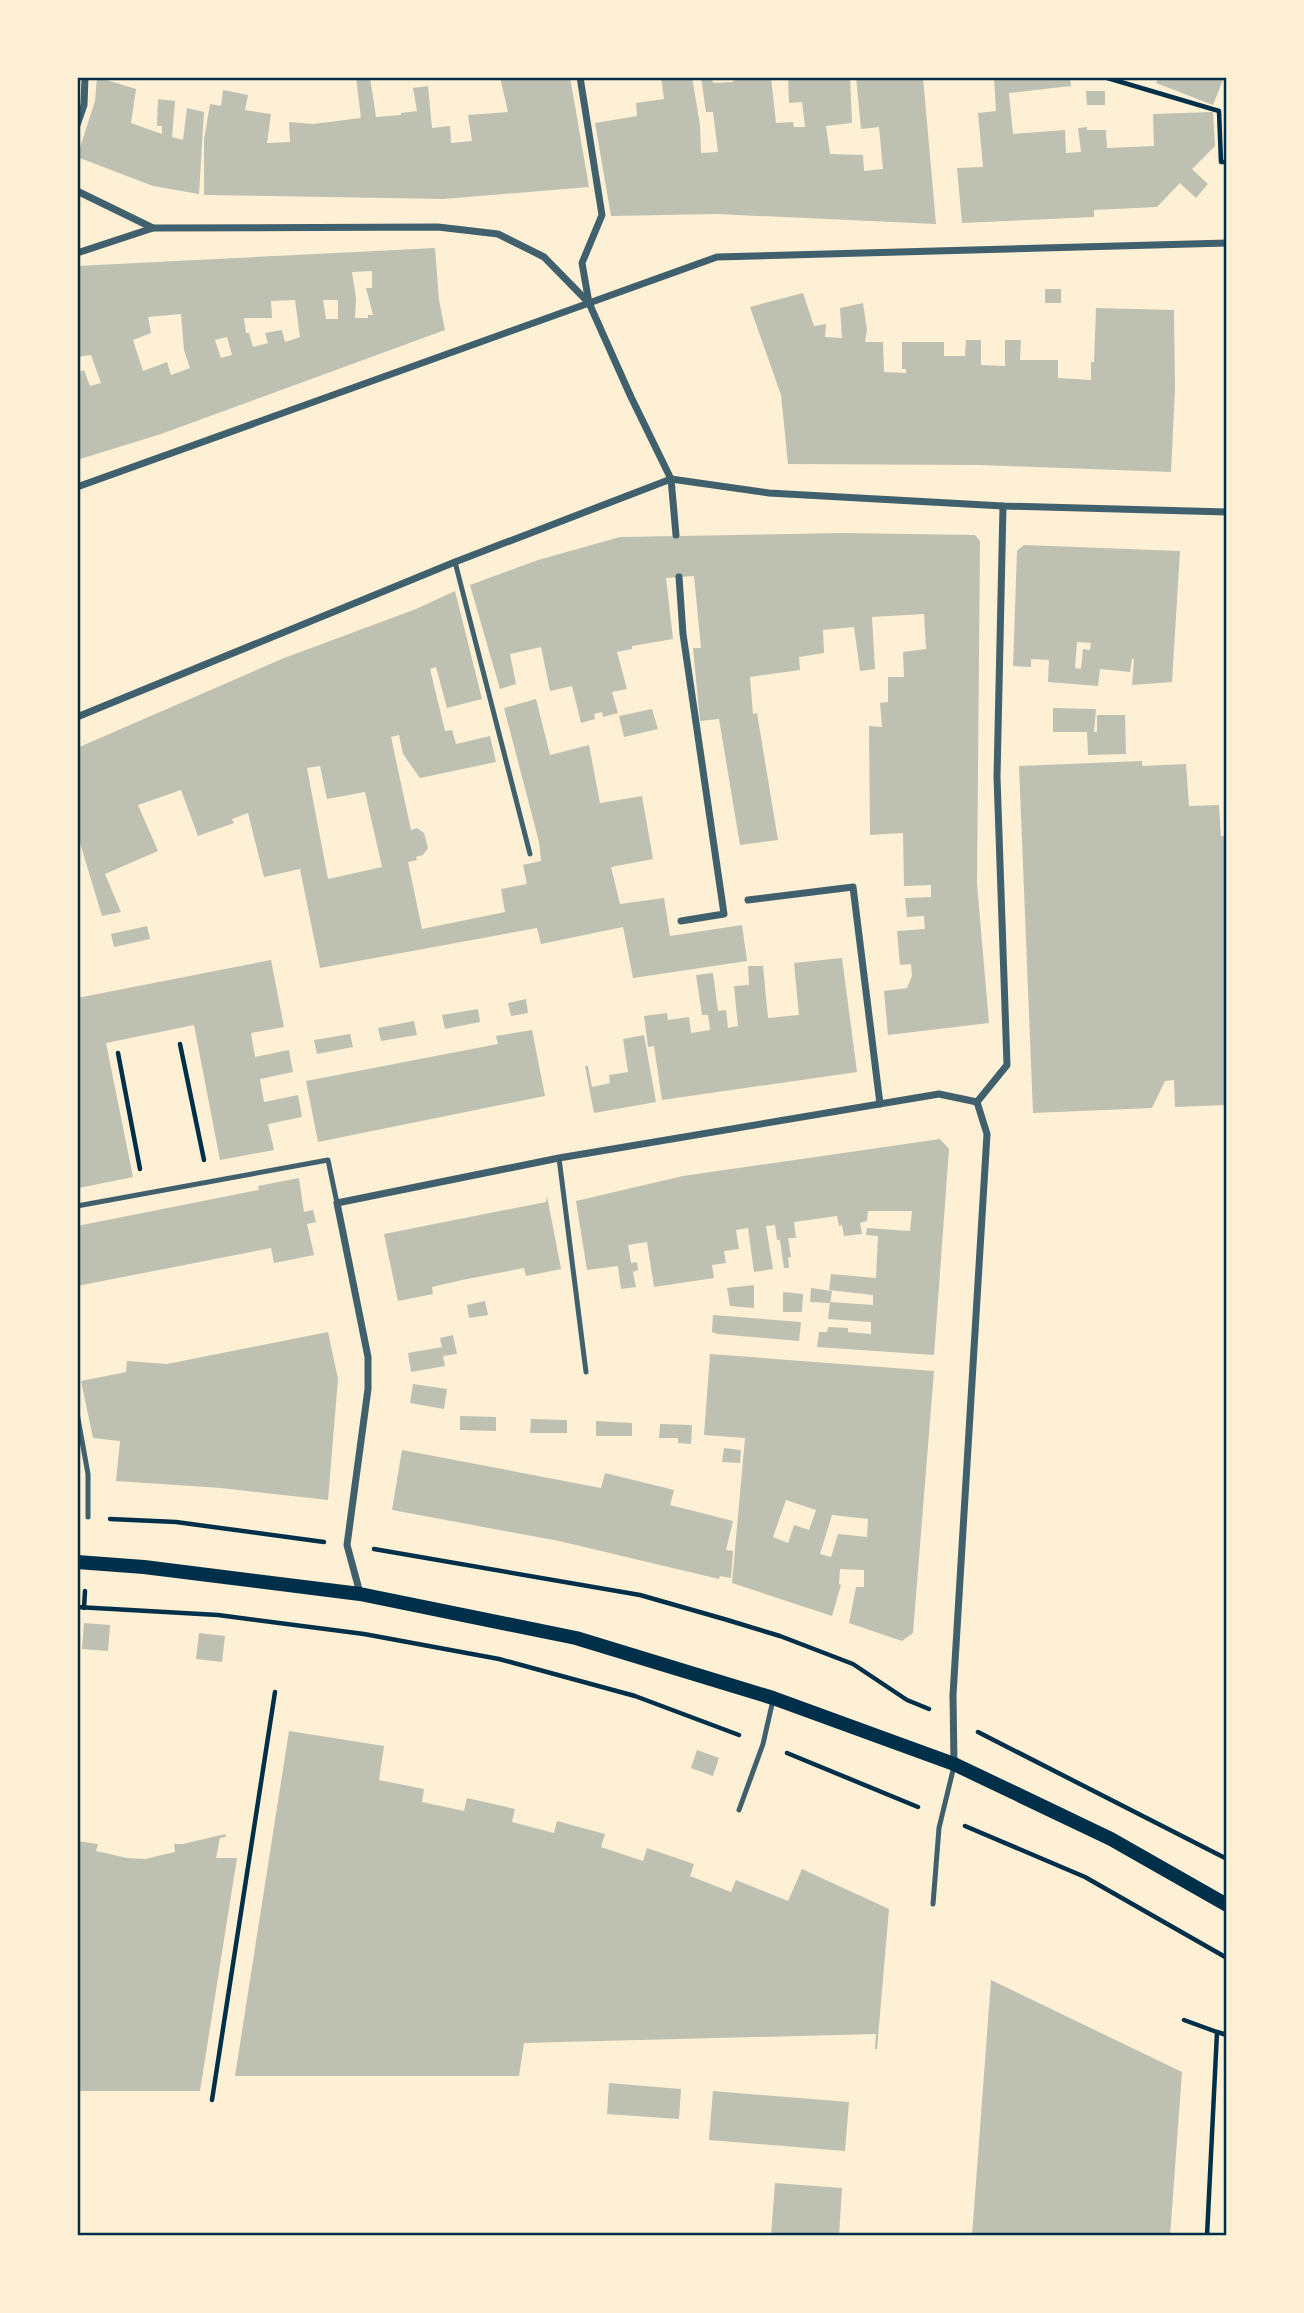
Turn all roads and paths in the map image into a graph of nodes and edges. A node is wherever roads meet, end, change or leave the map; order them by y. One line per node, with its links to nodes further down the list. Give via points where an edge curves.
1 (85, 77): 4 (street, via 84,105)
2 (580, 77): 10 (street, via 602,215 582,264)
3 (1104, 77): 5 (path, via 1219,111 1222,162)
4 (77, 125)
5 (1227, 162)
6 (77, 191): 7 (street)
7 (153, 228): 9 (street); 10 (street, via 438,227 498,234 544,257)
8 (1227, 243): 10 (street, via 717,257)
9 (77, 253)
10 (589, 303): 11 (street); 12 (street)
11 (671, 479): 13 (street, via 769,494); 15 (street); 16 (street)
12 (77, 487)
13 (1003, 506): 14 (street); 24 (street, via 997,777 1007,1065)
14 (1227, 512)
15 (676, 535)
16 (455, 562): 18 (street); 19 (lane)
17 (679, 577): 21 (street, via 683,634 724,914)
18 (77, 717)
19 (530, 854)
20 (748, 900): 25 (street, via 853,887)
21 (681, 921)
22 (180, 1044): 27 (path)
23 (118, 1053): 28 (path)
24 (976, 1102): 25 (street, via 939,1094); 40 (street, via 987,1134 953,1695)
25 (880, 1104): 26 (street)
26 (559, 1158): 29 (street); 31 (lane)
27 (208, 1181): 28 (lane); 29 (lane, via 328,1160)
28 (144, 1194): 30 (lane)
29 (337, 1203): 35 (street, via 368,1357 368,1389 347,1545)
30 (77, 1206)
31 (586, 1371)
32 (77, 1413): 33 (lane, via 88,1474)
33 (88, 1517)
34 (77, 1562): 35 (main road)
35 (360, 1594): 38 (main road, via 576,1638)
36 (77, 1607): 39 (path, via 218,1615 364,1634 499,1659 635,1696)
37 (275, 1692): 49 (path)
38 (773, 1698): 39 (lane); 40 (main road)
39 (763, 1744): 41 (lane); 42 (path)
40 (954, 1764): 42 (lane); 44 (main road, via 1111,1839)
41 (739, 1810)
42 (942, 1816): 43 (lane); 45 (path, via 1084,1877)
43 (933, 1904)
44 (1227, 1905)
45 (1227, 1958)
46 (1184, 2020): 47 (path)
47 (1217, 2032): 48 (path); 50 (path)
48 (1227, 2035)
49 (212, 2100)
50 (1207, 2236)

